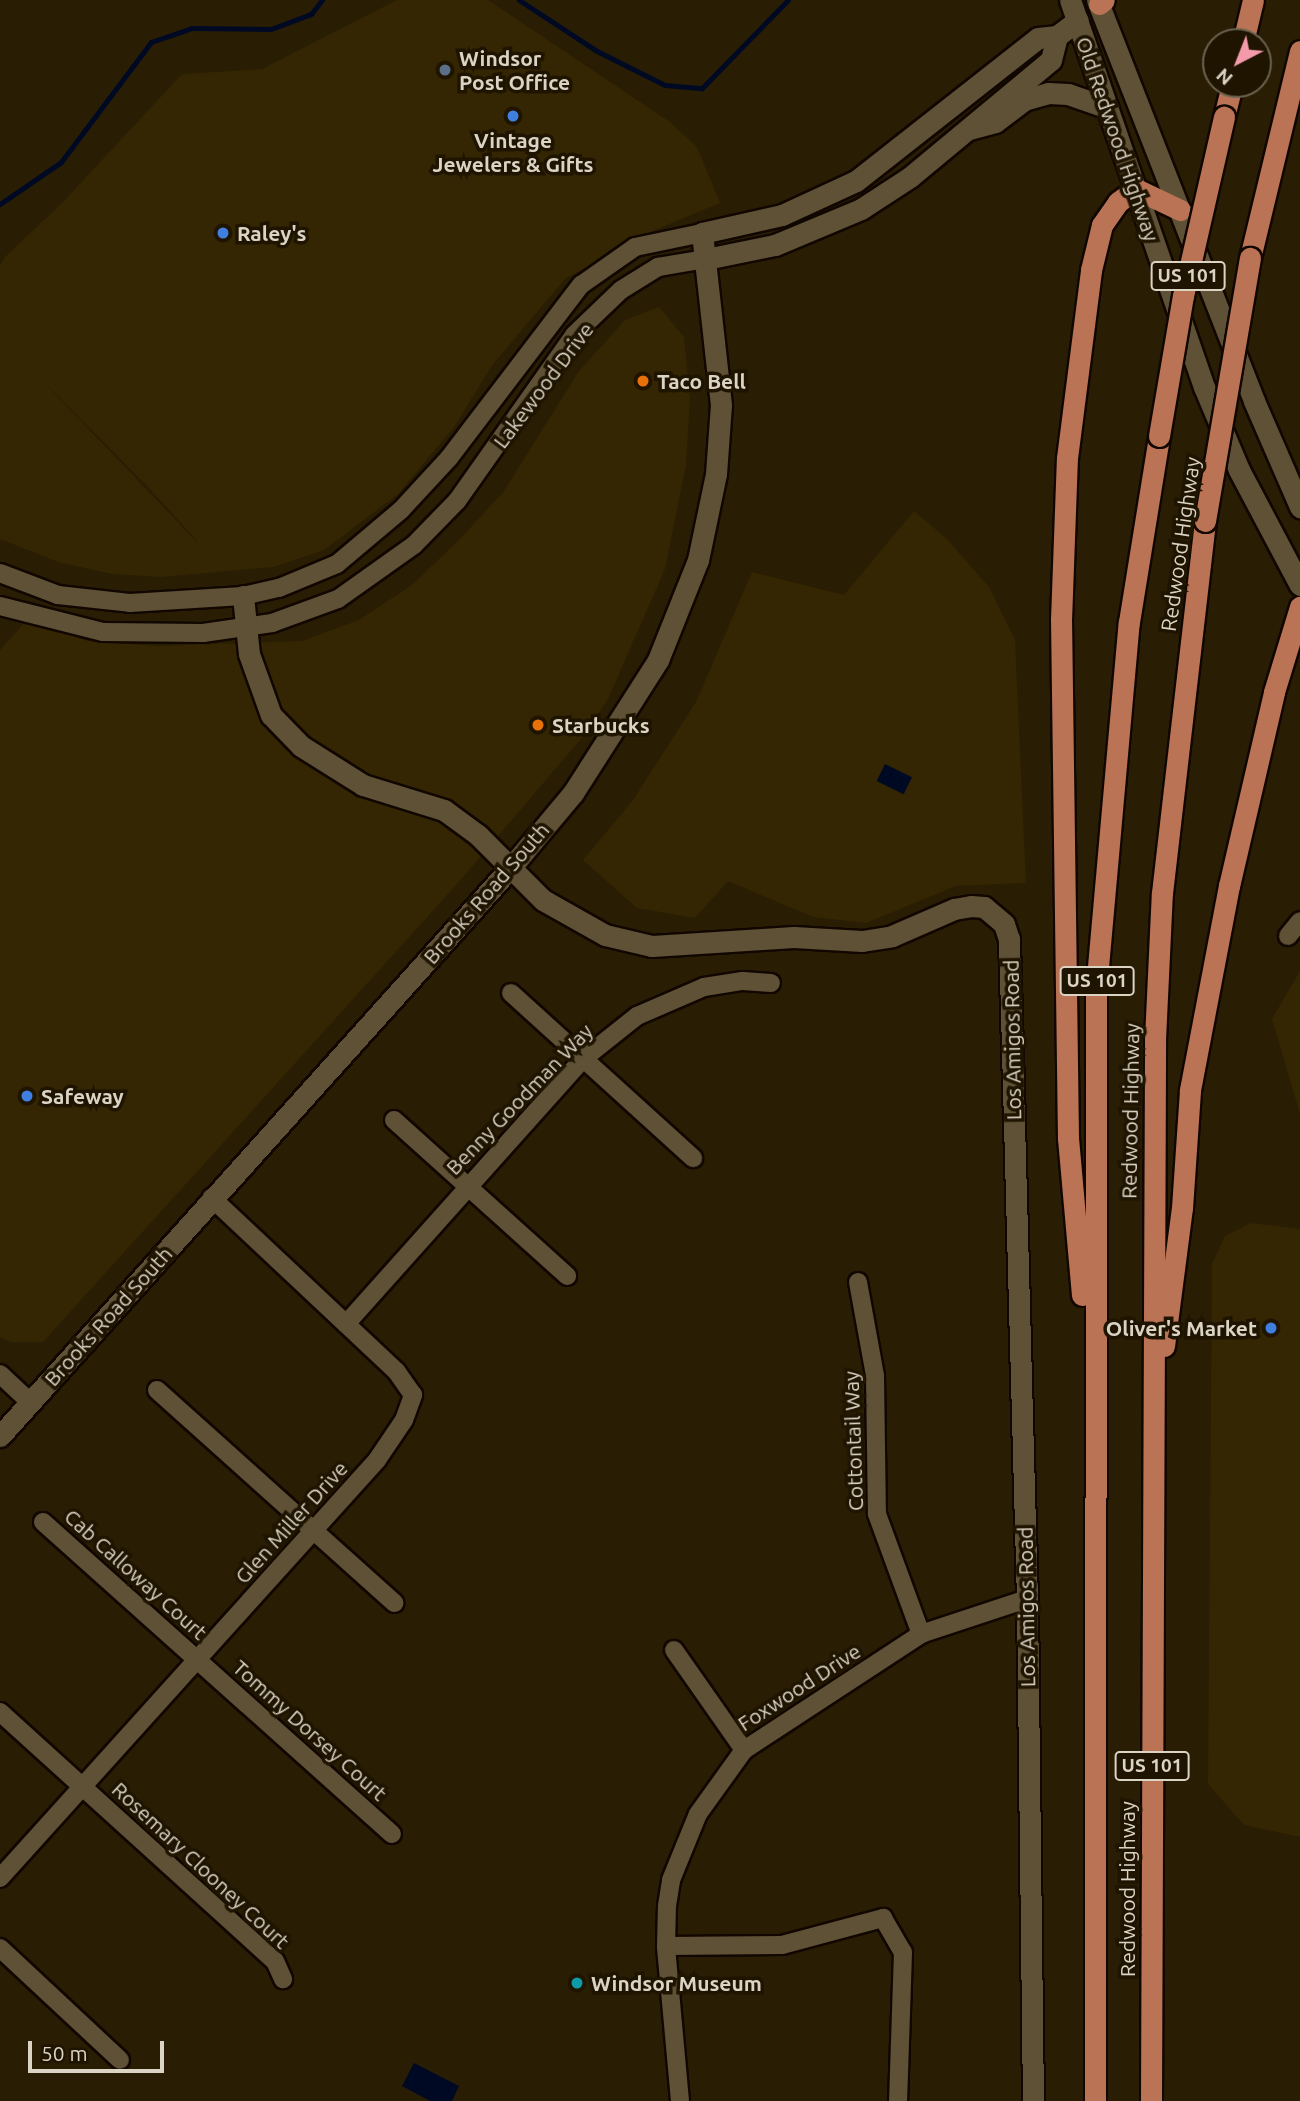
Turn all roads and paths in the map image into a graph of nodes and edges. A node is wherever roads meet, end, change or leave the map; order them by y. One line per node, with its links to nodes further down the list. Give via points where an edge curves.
1 (1253, 0): 4 (highway)
2 (1100, 1): 3 (street); 11 (street, Old Redwood Highway)
3 (1074, 10): 5 (street, Lakewood Drive); 8 (street, Old Redwood Highway)
4 (1246, 28)
5 (1057, 36): 9 (street, Lakewood Drive, via 1051,60); 12 (street, Lakewood Drive, via 1038,38 856,181 782,215)
6 (1300, 51): 40 (highway, Redwood Highway / US 101, bridge, via 1250,258 1205,521 1162,893 1155,1039)
7 (1229, 98): 39 (highway, Redwood Highway / US 101, bridge, via 1183,296 1129,622 1096,989)
8 (1108, 108): 9 (street, via 1068,94 1048,93 1024,100 995,122); 10 (street, Old Redwood Highway)
9 (969, 130): 13 (street, Lakewood Drive, via 861,209 775,245)
10 (1136, 189): 11 (highway); 16 (street, Old Redwood Highway, via 1209,399 1239,470); 39 (highway, via 1118,202 1102,225 1091,270 1067,458 1062,593 1068,1138)
11 (1180, 210): 14 (street, Old Redwood Highway)
12 (702, 233): 13 (street, Brooks Road South); 17 (street, Lakewood Drive, via 635,247 581,285 449,458 401,510 337,564 279,589)
13 (706, 259): 20 (street, Lakewood Drive, via 658,267 621,290 574,335 457,501 414,545 338,599); 23 (street, Brooks Road South, via 720,405 712,504 698,560 657,660 619,724 573,793)
14 (1300, 507)
15 (0, 573): 17 (street, Lakewood Drive, via 58,595 130,603)
16 (1300, 585)
17 (243, 596): 20 (street, Los Amigos Road)
18 (0, 606): 20 (street, Lakewood Drive, via 103,632 203,633)
19 (1300, 607): 22 (highway)
20 (247, 628): 23 (street, Los Amigos Road, via 249,654 271,715 302,746 363,785 444,810)
21 (1300, 666): 22 (highway)
22 (1274, 692): 40 (highway, via 1229,886 1190,1090 1182,1208)
23 (512, 866): 32 (street, Brooks Road South); 44 (street, Los Amigos Road, via 543,900 579,924 652,946 794,937 862,941 892,936 971,906 984,907 1004,923 1009,939)
24 (1300, 921): 25 (street)
25 (1288, 936)
26 (771, 983): 28 (street, Benny Goodman Way, via 743,981 704,987 668,1000 637,1016)
27 (511, 993): 28 (street)
28 (583, 1059): 30 (street); 31 (street, Benny Goodman Way)
29 (394, 1120): 31 (street)
30 (693, 1158)
31 (466, 1186): 33 (street); 35 (street, Benny Goodman Way)
32 (212, 1198): 35 (street, Glen Miller Drive); 38 (street, Brooks Road South)
33 (567, 1276)
34 (858, 1282): 46 (street, Cottontail Way, via 875,1376 877,1514)
35 (346, 1324): 43 (street, Glen Miller Drive, via 396,1371 412,1395 404,1420 377,1460)
36 (0, 1374): 38 (street)
37 (157, 1390): 43 (street)
38 (31, 1403): 41 (street, Brooks Road South)
39 (1094, 1419): 61 (highway, Redwood Highway / US 101)
40 (1153, 1431): 62 (highway, Redwood Highway / US 101)
41 (0, 1436)
42 (43, 1522): 48 (street, Cab Calloway Court)
43 (315, 1532): 45 (street); 48 (street, Glen Miller Drive)
44 (1027, 1600): 46 (street, Foxwood Drive); 60 (street, Los Amigos Road)
45 (394, 1603)
46 (921, 1634): 50 (street, Foxwood Drive)
47 (674, 1650): 50 (street)
48 (198, 1660): 51 (street, Glen Miller Drive); 52 (street, Tommy Dorsey Court)
49 (0, 1712): 51 (street, Rosemary Clooney Court)
50 (744, 1750): 54 (street, Foxwood Drive, via 698,1814 671,1880)
51 (83, 1787): 53 (street, Glen Miller Drive); 56 (street, Rosemary Clooney Court, via 275,1961)
52 (392, 1834)
53 (0, 1878)
54 (666, 1946): 58 (street, Foxwood Drive); 59 (street, via 782,1945 883,1918 903,1952)
55 (0, 1948): 57 (street)
56 (283, 1979)
57 (120, 2060)
58 (680, 2101)
59 (898, 2101)
60 (1032, 2101)
61 (1095, 2101)
62 (1152, 2101)

